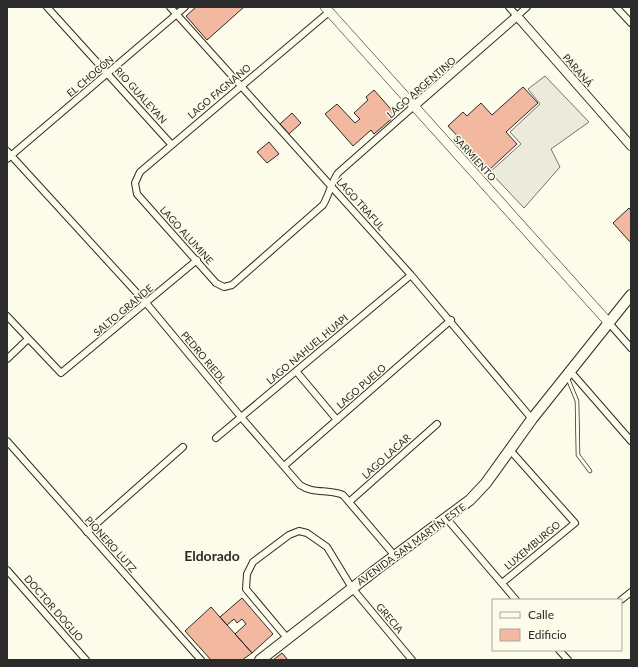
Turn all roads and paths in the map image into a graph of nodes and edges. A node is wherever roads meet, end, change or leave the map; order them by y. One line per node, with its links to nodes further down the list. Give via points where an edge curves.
1 (47, 7): 11 (street, RIO GUALEYAN)
2 (170, 7): 8 (street, LAGO TRAFUL)
3 (185, 7): 8 (street, EL CHOCÓN)
4 (509, 7): 9 (street, PARANÁ)
5 (528, 7): 9 (street, LAGO ARGENTINO)
6 (616, 7): 10 (street)
7 (327, 9): 12 (street, LAGO FAGNANO); 13 (main road, SARMIENTO)
8 (177, 14): 11 (street, EL CHOCÓN); 12 (street, LAGO TRAFUL)
9 (517, 16): 13 (street, LAGO ARGENTINO); 15 (street, PARANÁ)
10 (631, 24)
11 (108, 74): 14 (street, RIO GUALEYAN); 16 (street, EL CHOCÓN)
12 (241, 85): 14 (street, LAGO FAGNANO); 17 (street, LAGO TRAFUL)
13 (414, 106): 17 (street, LAGO ARGENTINO, via 338,173); 25 (main road, SARMIENTO)
14 (171, 144): 18 (street, LAGO FAGNANO, via 140,172 135,183)
15 (631, 146)
16 (8, 155): 22 (street, PEDRO RIEDL)
17 (330, 185): 19 (street, LAGO ALUMINE, via 323,205 232,285 224,287 216,283); 20 (street, LAGO TRAFUL)
18 (137, 194): 19 (street, LAGO ALUMINE)
19 (197, 260): 22 (street, SALTO GRANDE)
20 (411, 275): 24 (street, LAGO TRAFUL); 29 (street, LAGO NAHUEL HUAPI)
21 (631, 295): 25 (main road, AVENIDA SAN MARTÍN ESTE)
22 (146, 304): 26 (street, SALTO GRANDE, via 61,373); 31 (street, PEDRO RIEDL)
23 (7, 316): 26 (street)
24 (451, 320): 32 (street, LAGO TRAFUL); 33 (street, LAGO PUELO)
25 (609, 323): 27 (street); 30 (main road, AVENIDA SAN MARTÍN ESTE)
26 (28, 339): 28 (street)
27 (631, 348)
28 (7, 358)
29 (296, 371): 31 (street, LAGO NAHUEL HUAPI); 33 (street)
30 (568, 373): 32 (main road, AVENIDA SAN MARTÍN ESTE); 37 (street); 41 (lane, via 577,401 578,455)
31 (241, 417): 35 (street, LAGO NAHUEL HUAPI); 40 (street, PEDRO RIEDL)
32 (532, 419): 39 (main road, AVENIDA SAN MARTÍN ESTE)
33 (337, 420): 40 (street, LAGO PUELO)
34 (437, 424): 42 (street, LAGO LACAR)
35 (216, 438)
36 (7, 441): 44 (street, PIONERO LUTZ)
37 (631, 442)
38 (183, 447): 44 (street)
39 (510, 450): 43 (main road, AVENIDA SAN MARTÍN ESTE, via 486,484); 47 (street, LUXEMBURGO, via 575,522)
40 (284, 466): 42 (street, PEDRO RIEDL, via 306,489 334,491 343,495)
41 (590, 471)
42 (349, 502): 45 (street, PEDRO RIEDL)
43 (446, 519): 45 (main road, AVENIDA SAN MARTÍN ESTE); 47 (street)
44 (88, 532): 55 (street, PIONERO LUTZ)
45 (395, 556): 48 (main road, AVENIDA SAN MARTÍN ESTE)
46 (7, 570): 54 (street, DOCTOR DOGLIO)
47 (502, 583): 50 (street)
48 (352, 588): 52 (main road, AVENIDA SAN MARTÍN ESTE); 52 (street, via 327,547 307,532 289,534 253,562 247,574 246,588); 57 (street, GRECIA)
49 (631, 592): 51 (street)
50 (515, 599)
51 (622, 599)
52 (287, 638): 56 (main road, AVENIDA SAN MARTÍN ESTE)
53 (561, 651): 58 (street)
54 (86, 660)
55 (201, 660)
56 (260, 660)
57 (412, 660)
58 (568, 660)

